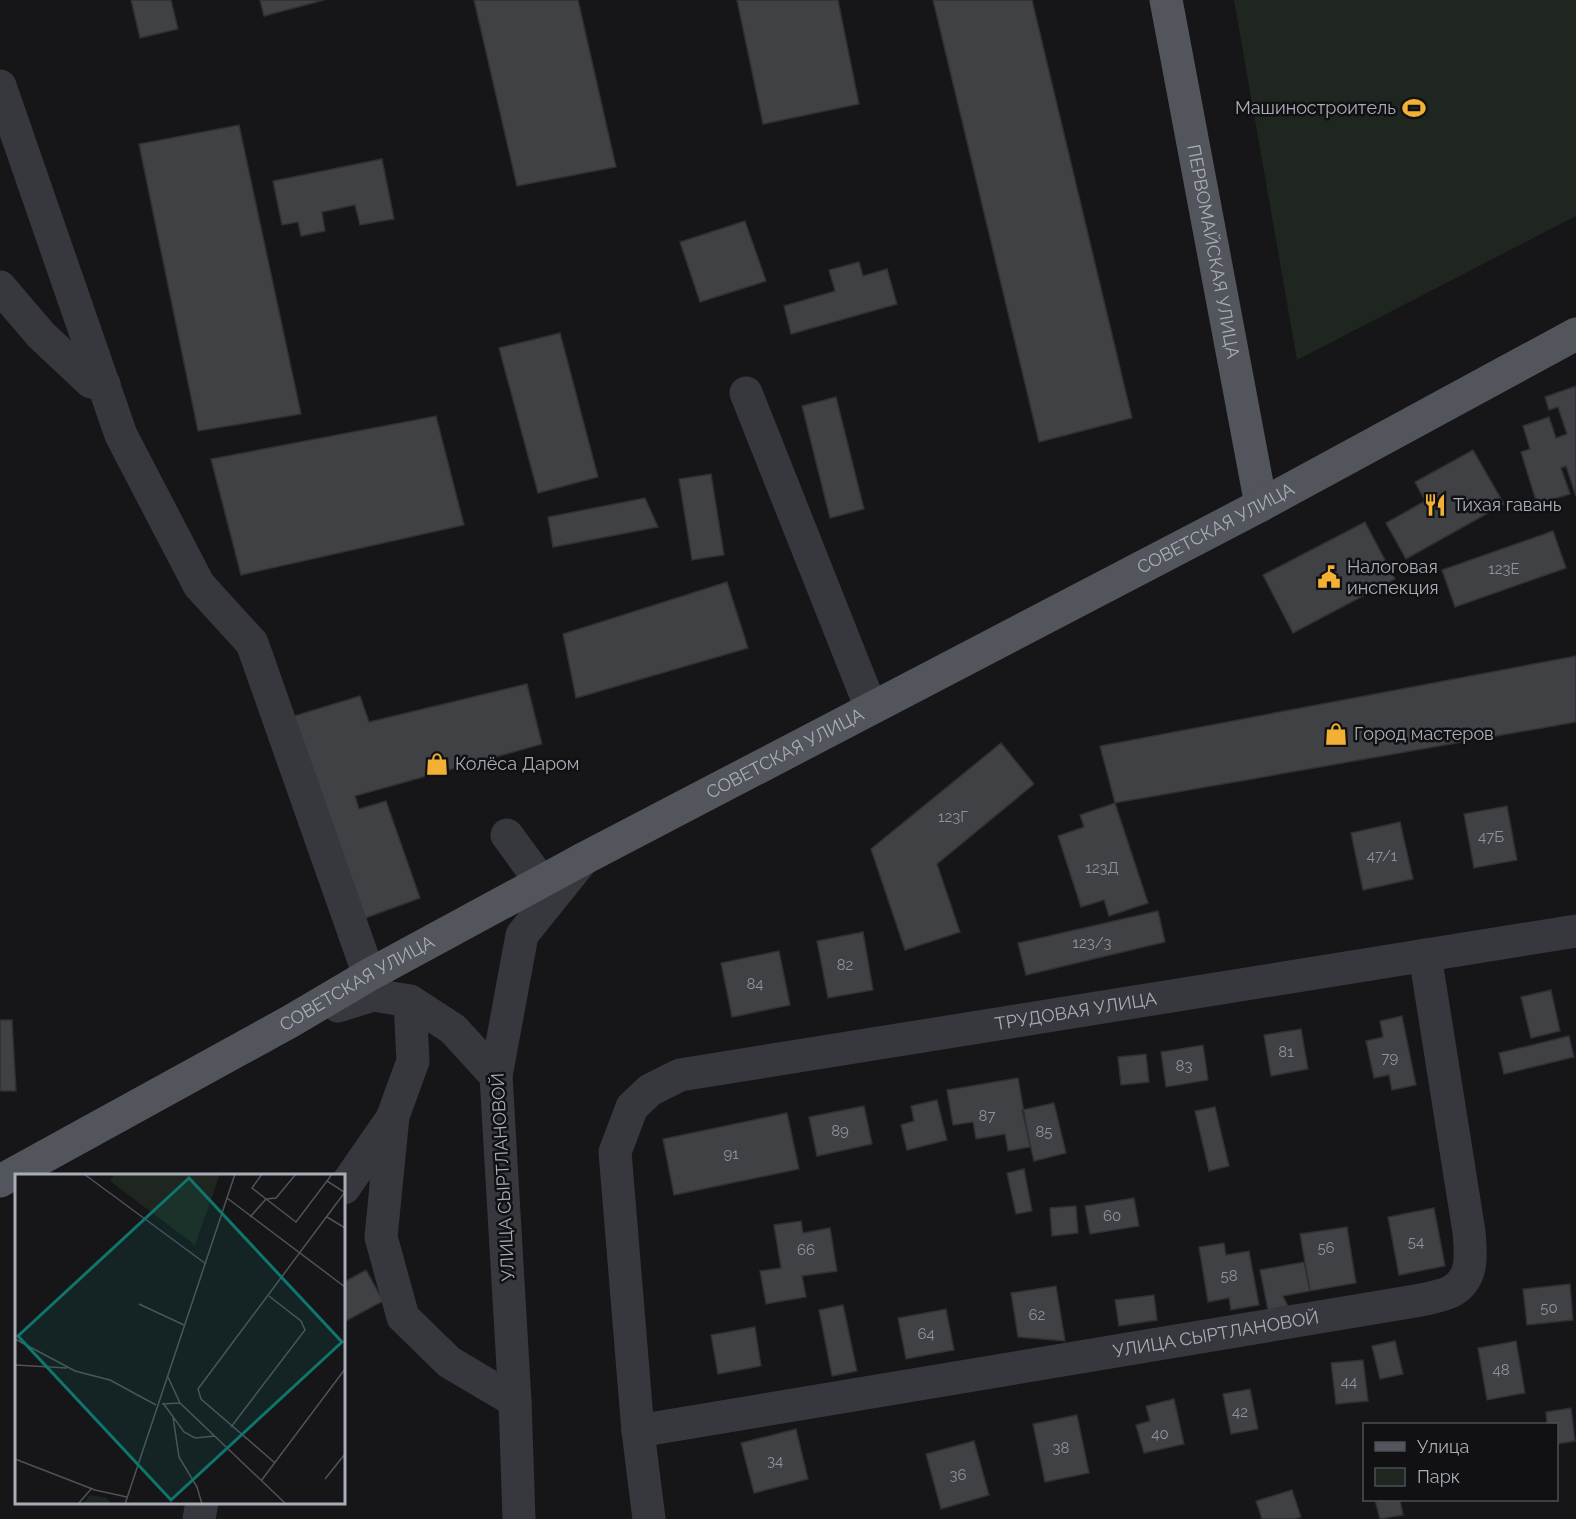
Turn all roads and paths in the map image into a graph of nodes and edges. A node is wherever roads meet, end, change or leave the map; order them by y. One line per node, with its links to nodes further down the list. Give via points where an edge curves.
1 (1166, 0): 7 (main road, ПЕРВОМАЙСКАЯ УЛИЦА)
2 (0, 86): 5 (street)
3 (0, 287): 5 (street, via 41,335 91,382)
4 (1576, 334): 7 (main road, СОВЕТСКАЯ УЛИЦА)
5 (104, 384): 14 (street, via 121,435 199,585 252,643)
6 (746, 393): 8 (street)
7 (1262, 505): 8 (main road, СОВЕТСКАЯ УЛИЦА)
8 (871, 708): 10 (main road, СОВЕТСКАЯ УЛИЦА)
9 (507, 835): 11 (street)
10 (583, 859): 11 (main road, СОВЕТСКАЯ УЛИЦА); 17 (street, УЛИЦА СЫРТЛАНОВОЙ, via 522,935)
11 (543, 883): 14 (main road, СОВЕТСКАЯ УЛИЦА)
12 (1576, 931): 13 (street, ТРУДОВАЯ УЛИЦА)
13 (1425, 955): 22 (street, ТРУДОВАЯ УЛИЦА, via 680,1075 650,1090 633,1107 615,1152); 22 (street, УЛИЦА СЫРТЛАНОВОЙ, via 1469,1232 1468,1275 1451,1292)
14 (369, 975): 16 (main road, СОВЕТСКАЯ УЛИЦА)
15 (410, 1001): 16 (street, via 373,995); 17 (street, via 453,1029); 18 (street, via 413,1061)
16 (291, 1021): 19 (main road, СОВЕТСКАЯ УЛИЦА)
17 (496, 1076): 21 (street, УЛИЦА СЫРТЛАНОВОЙ)
18 (393, 1116): 20 (street); 21 (street, via 381,1237 403,1317 449,1362)
19 (0, 1181)
20 (345, 1187)
21 (515, 1401): 25 (street, УЛИЦА СЫРТЛАНОВОЙ)
22 (638, 1431): 26 (street)
23 (202, 1504): 24 (street)
24 (199, 1519)
25 (519, 1519)
26 (649, 1519)

